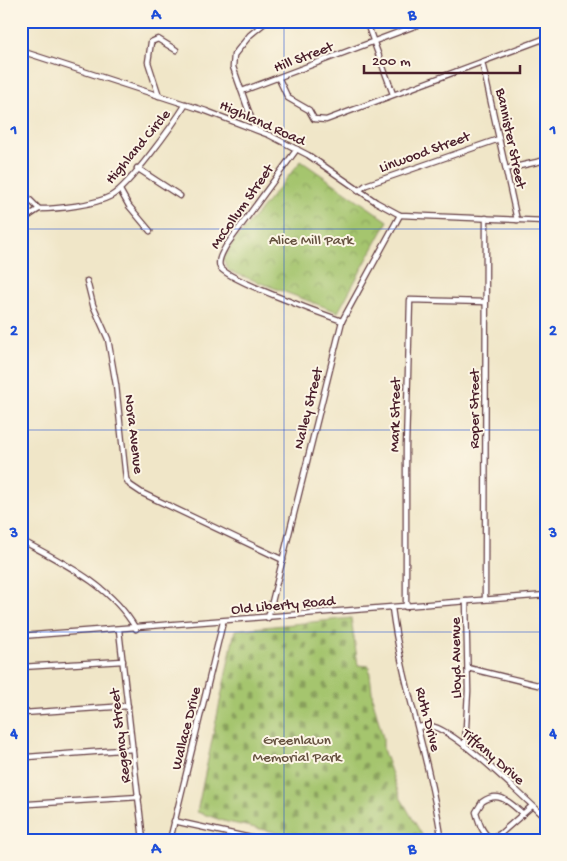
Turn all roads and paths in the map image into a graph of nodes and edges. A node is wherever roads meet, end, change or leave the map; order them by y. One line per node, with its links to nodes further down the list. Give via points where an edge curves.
1 (267, 21): 10 (street, via 234,55 233,67)
2 (366, 21): 5 (street)
3 (428, 21): 5 (street, Hill Street)
4 (546, 38): 8 (street)
5 (374, 42): 9 (street, Hill Street); 11 (street)
6 (176, 50): 12 (street, via 158,39 151,42 148,62)
7 (21, 52): 12 (street, Highland Road)
8 (482, 62): 11 (street); 15 (street, Bannister Street)
9 (279, 79): 10 (street, Hill Street); 11 (street, via 288,98 319,120)
10 (242, 91): 14 (street)
11 (394, 94)
12 (159, 96): 13 (street, Highland Road)
13 (186, 104): 14 (street, Highland Road); 18 (street, Highland Circle)
14 (255, 129): 16 (street, Highland Road)
15 (499, 139): 19 (street, Bannister Street); 21 (street, Linwood Street)
16 (297, 149): 21 (street, Highland Road); 33 (street, McCollum Street, via 226,246 219,266 240,281)
17 (546, 160): 19 (street)
18 (137, 168): 20 (street, Highland Circle); 23 (street)
19 (506, 169): 28 (street, Bannister Street)
20 (120, 190): 24 (street, Highland Circle, via 106,199); 30 (street)
21 (358, 190): 25 (street, Highland Road)
22 (21, 191): 24 (street)
23 (180, 196)
24 (39, 210): 27 (street)
25 (400, 215): 26 (street, Highland Road); 33 (street, Nalley Street)
26 (486, 218): 28 (street, Highland Road); 32 (street, Roper Street)
27 (21, 220)
28 (517, 220): 29 (street, Highland Road)
29 (546, 222)
30 (150, 231)
31 (86, 281): 35 (street, Nora Avenue, via 108,339 126,479 130,485)
32 (486, 302): 37 (street, Roper Street); 39 (street, Mark Street, via 410,300)
33 (342, 321): 35 (street, Nalley Street)
34 (21, 540): 43 (street, via 76,569 113,600)
35 (283, 560): 41 (street, Nalley Street)
36 (546, 595): 37 (street, Old Liberty Road)
37 (484, 599): 38 (street, Old Liberty Road)
38 (466, 601): 39 (street, Old Liberty Road); 49 (street, Lloyd Avenue)
39 (406, 607): 40 (street, Old Liberty Road)
40 (392, 608): 41 (street, Old Liberty Road); 53 (street, Ruth Drive, via 401,659)
41 (268, 618): 42 (street, Old Liberty Road)
42 (223, 622): 43 (street, Old Liberty Road); 62 (street, Wallace Drive)
43 (136, 628): 45 (street, Old Liberty Road)
44 (21, 629): 46 (street)
45 (119, 630): 46 (street, Old Liberty Road); 47 (street, Regency Street)
46 (24, 636)
47 (123, 661): 48 (street); 51 (street, Regency Street)
48 (21, 667)
49 (468, 668): 50 (street); 54 (street, Lloyd Avenue)
50 (546, 686)
51 (128, 706): 52 (street); 55 (street, Regency Street)
52 (23, 713)
53 (419, 727): 54 (street, Tiffany Drive, via 439,729); 64 (street, Ruth Drive)
54 (465, 745): 59 (street, Tiffany Drive)
55 (133, 749): 56 (street); 57 (street, Regency Street)
56 (27, 757)
57 (138, 797): 58 (street); 66 (street, Regency Street)
58 (30, 804)
59 (532, 806): 60 (street); 61 (street, Tiffany Drive)
60 (523, 814): 60 (street, via 501,796 482,802 476,812 487,837 491,838)
61 (546, 818)
62 (174, 821): 63 (street); 65 (street, Wallace Drive)
63 (229, 834): 67 (street); 68 (street)
64 (441, 836)
65 (171, 839)
66 (143, 840)
67 (229, 840)
68 (258, 840)

